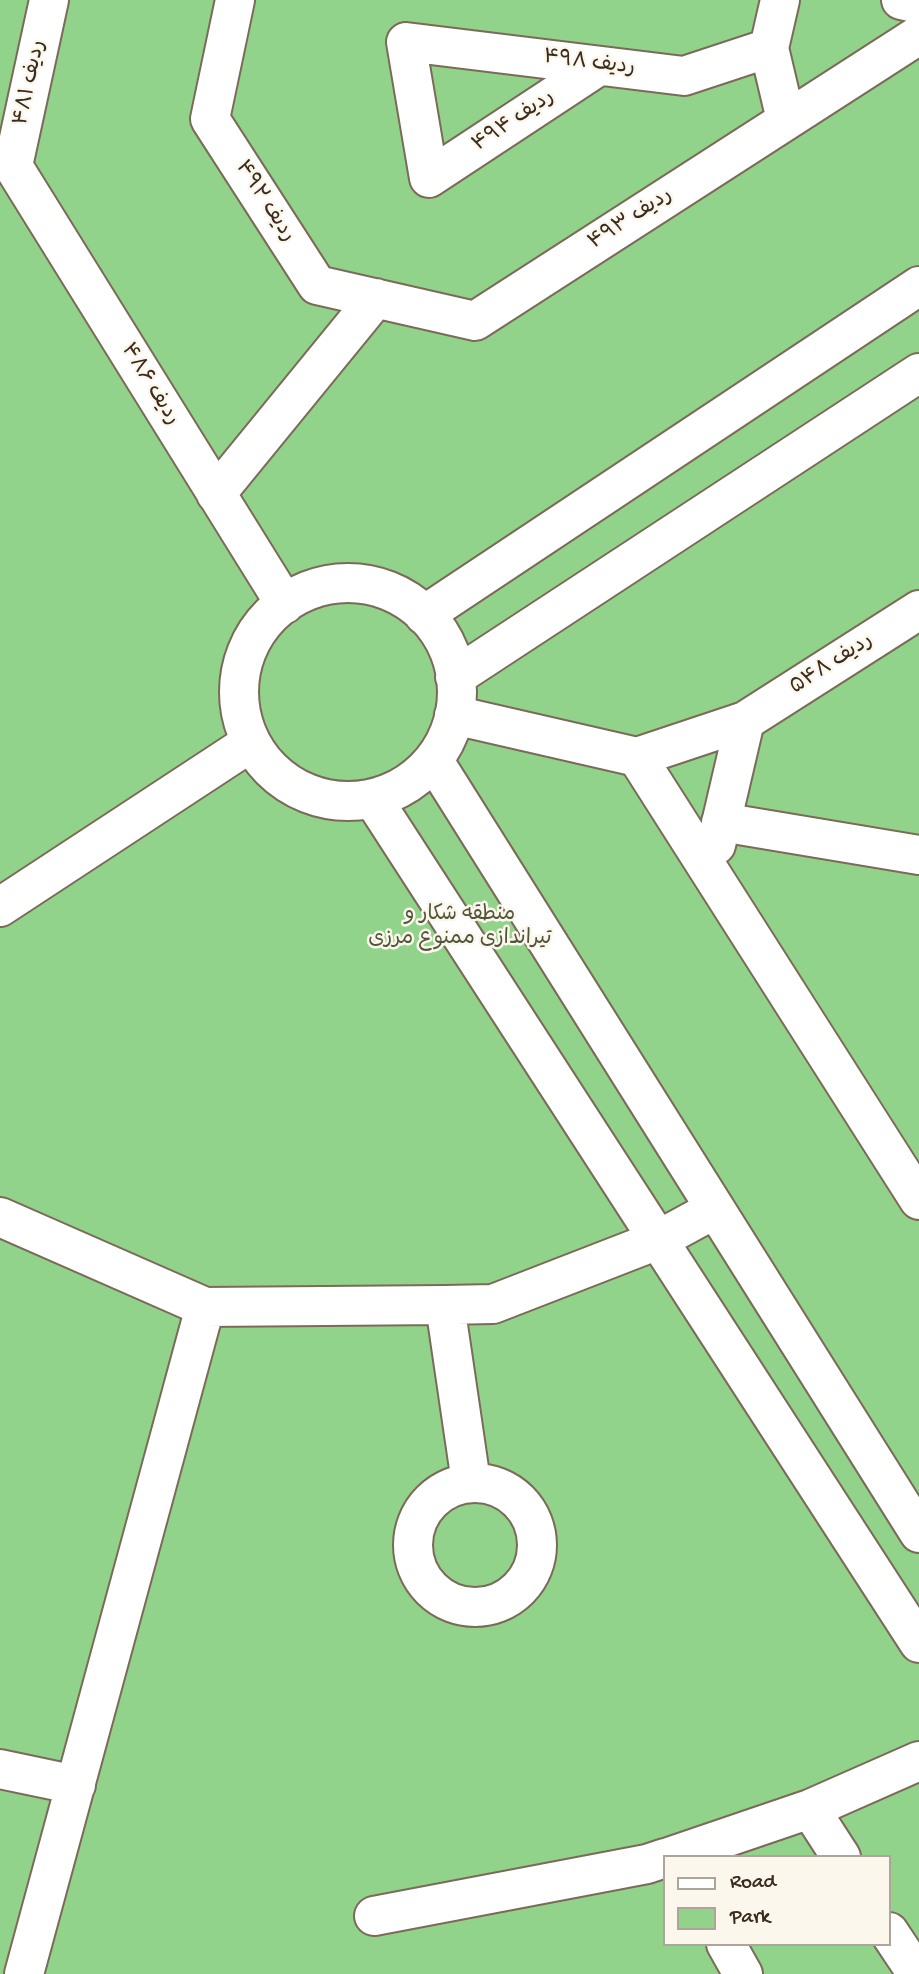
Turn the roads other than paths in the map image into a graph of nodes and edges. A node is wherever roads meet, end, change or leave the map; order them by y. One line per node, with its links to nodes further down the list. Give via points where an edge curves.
1 (49, 0): 10 (street, ردیف ۴۸۱)
2 (235, 0): 13 (street, ردیف ۴۹۲, via 210,119 317,285)
3 (780, 0): 7 (street)
4 (901, 0): 5 (street)
5 (919, 4)
6 (919, 35): 9 (street, ردیف ۴۹۳)
7 (769, 48): 8 (street, ردیف ۴۹۸, via 684,76); 9 (street)
8 (599, 66): 11 (street, ردیف ۴۹۴); 11 (street, ردیف ۴۹۸, via 406,42)
9 (786, 120): 13 (street, ردیف ۴۹۳, via 475,320)
10 (6, 170): 15 (street, ردیف ۴۸۶)
11 (429, 178)
12 (919, 286): 18 (street)
13 (376, 298): 15 (street)
14 (919, 373): 19 (street)
15 (216, 494): 16 (street, ردیف ۴۸۶)
16 (285, 604): 18 (street, via 303,592 338,582 373,585 407,600); 22 (street, via 273,611 251,639 240,673 239,709)
17 (919, 610): 21 (street, ردیف ۵۴۸)
18 (424, 615): 19 (street, via 452,657)
19 (455, 677): 20 (street)
20 (454, 715): 23 (street); 24 (street, via 452,729)
21 (745, 721): 23 (street, ردیف ۵۴۸); 26 (street)
22 (250, 743): 25 (street, via 273,771 302,791 337,801); 29 (street)
23 (637, 757): 28 (street)
24 (434, 761): 25 (street, via 406,785); 32 (street)
25 (373, 799): 34 (street)
26 (721, 822): 27 (street); 28 (street)
27 (919, 855)
28 (710, 872): 30 (street)
29 (0, 907)
30 (907, 1160): 31 (street)
31 (919, 1200)
32 (715, 1209): 34 (street); 38 (street)
33 (0, 1217): 36 (street)
34 (658, 1240): 35 (street, via 493,1304); 39 (street)
35 (445, 1304): 36 (street); 37 (street)
36 (205, 1307): 42 (street)
37 (471, 1482)
38 (919, 1533)
39 (919, 1643)
40 (919, 1761): 43 (street)
41 (0, 1769): 42 (street)
42 (76, 1785): 50 (street)
43 (810, 1809): 44 (street); 45 (street)
44 (676, 1855)
45 (840, 1855)
46 (664, 1859): 47 (street)
47 (374, 1916)
48 (891, 1935): 52 (street)
49 (727, 1946): 51 (street)
50 (24, 1974)
51 (744, 1974)
52 (916, 1974)

